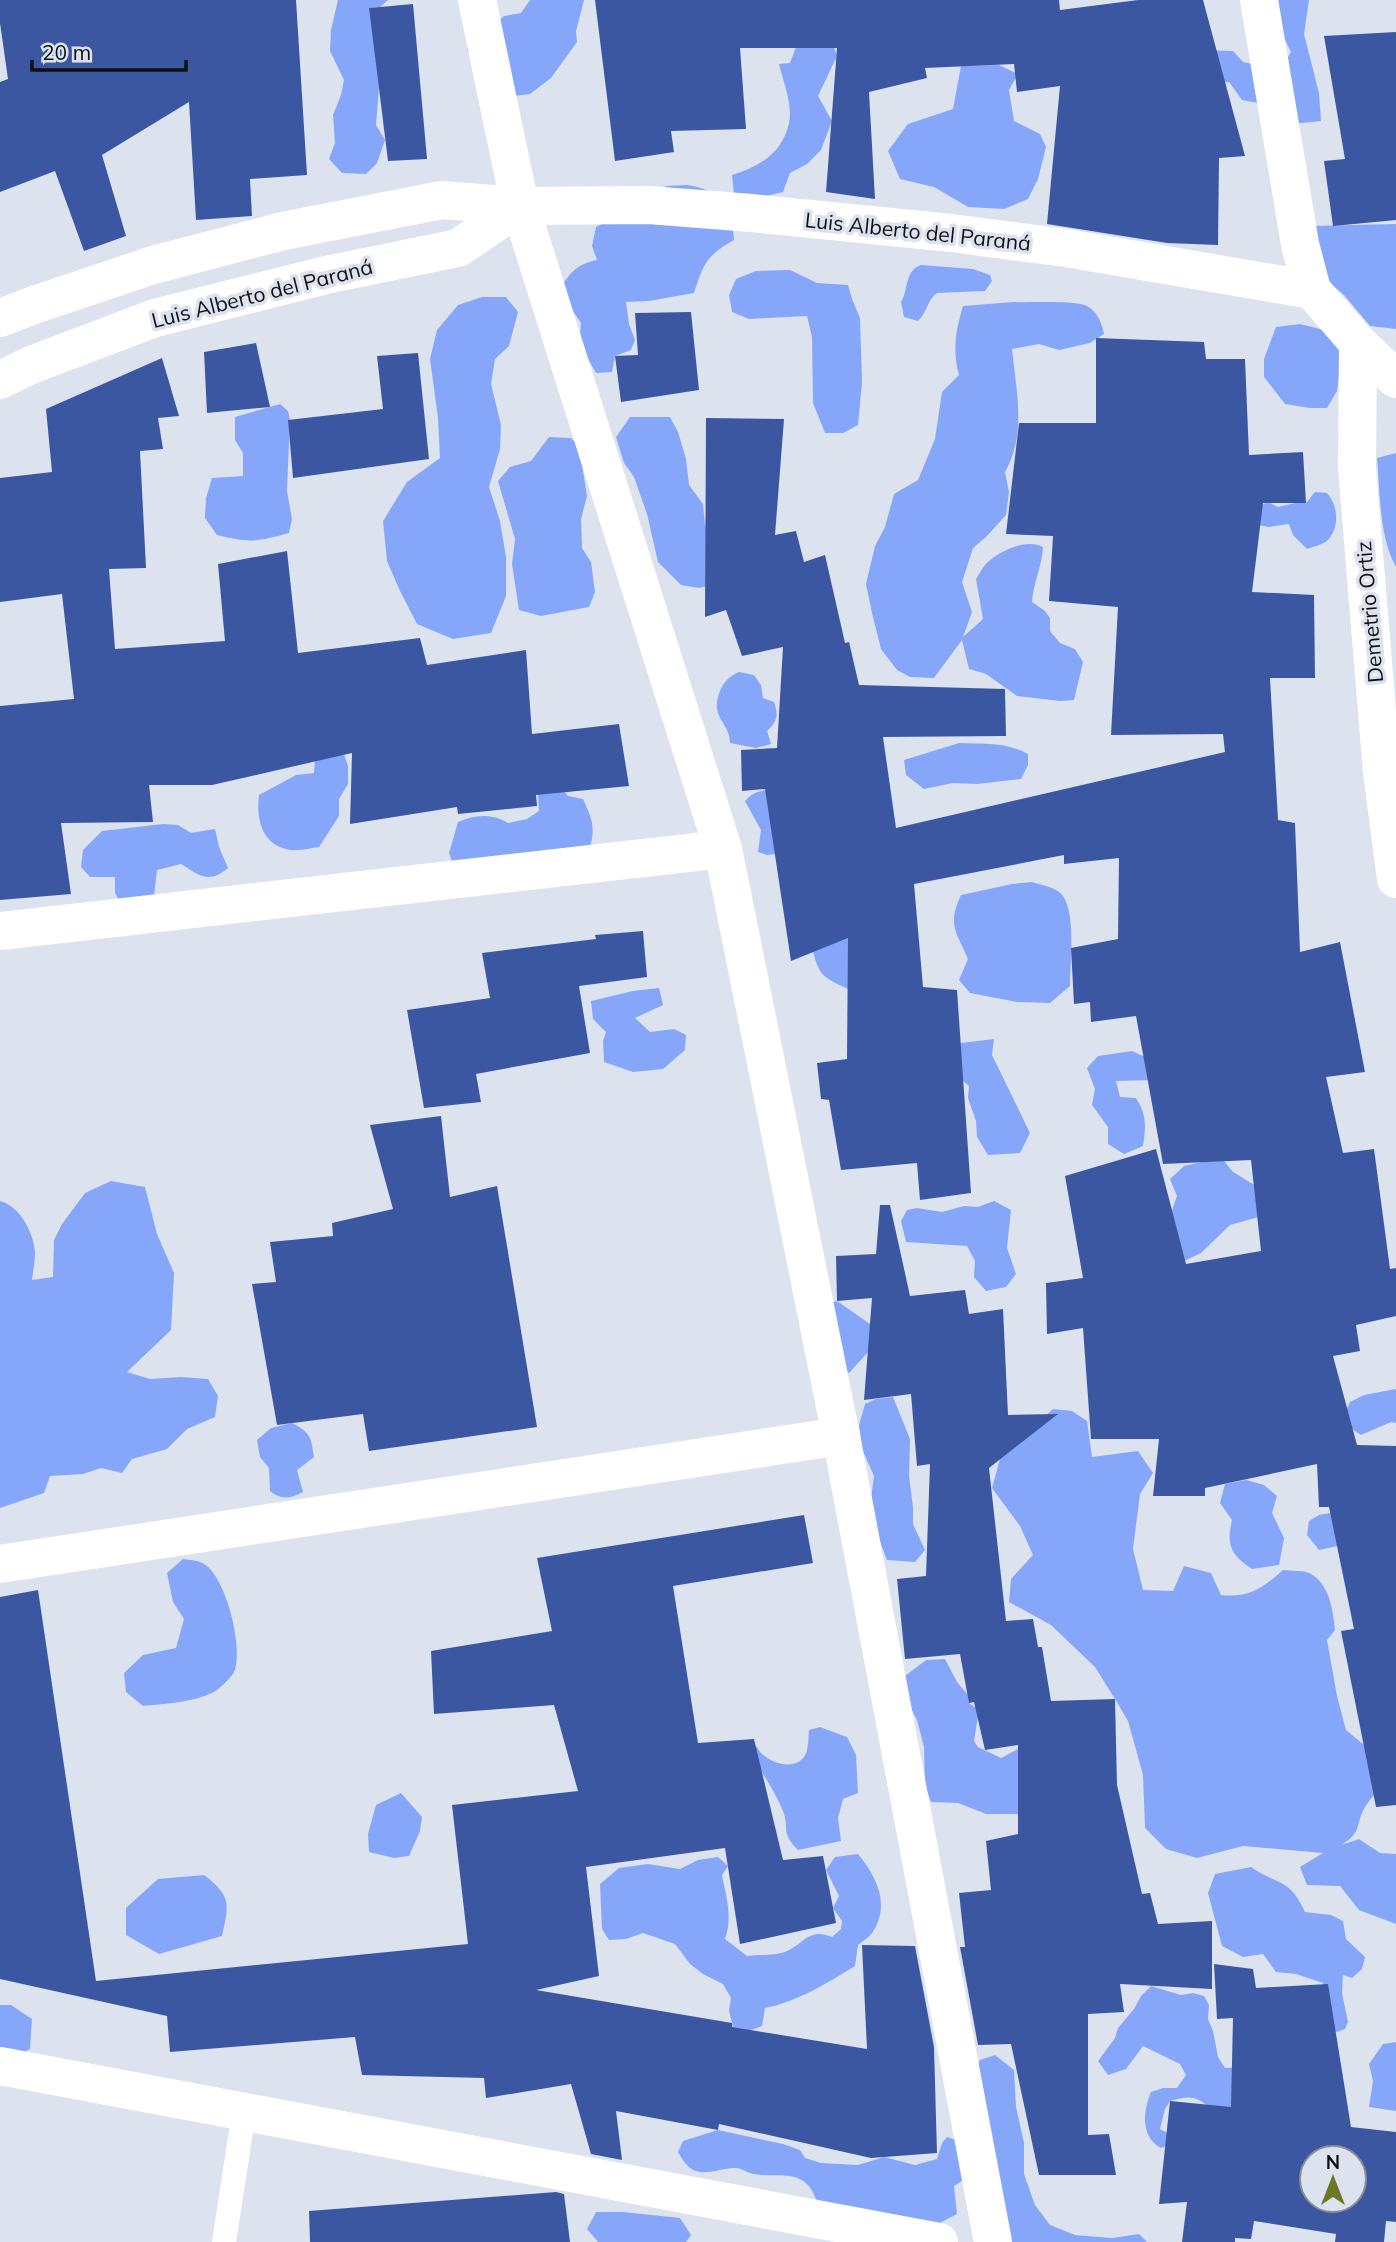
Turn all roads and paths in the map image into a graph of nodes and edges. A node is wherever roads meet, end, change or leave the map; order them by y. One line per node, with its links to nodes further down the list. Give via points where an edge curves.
1 (477, 0): 3 (street)
2 (1259, 0): 4 (street, via 1300,244)
3 (520, 206): 4 (street, Luis Alberto del Paraná, via 649,205 951,233); 5 (street, Luis Alberto del Paraná, via 442,200 284,231 153,265); 7 (street, Luis Alberto del Paraná, via 458,248 155,318); 9 (street)
4 (1312, 290): 6 (street)
5 (4, 317): 7 (street)
6 (1359, 343): 8 (street); 10 (street, Demetrio Ortiz, via 1357,468 1382,772)
7 (16, 372)
8 (1396, 379)
9 (723, 849): 11 (street); 12 (street)
10 (1396, 879)
11 (0, 931)
12 (841, 1436): 13 (street); 18 (street)
13 (0, 1564)
14 (0, 2066): 15 (street)
15 (244, 2112): 16 (lane); 17 (street)
16 (224, 2242)
17 (939, 2242)
18 (993, 2242)

